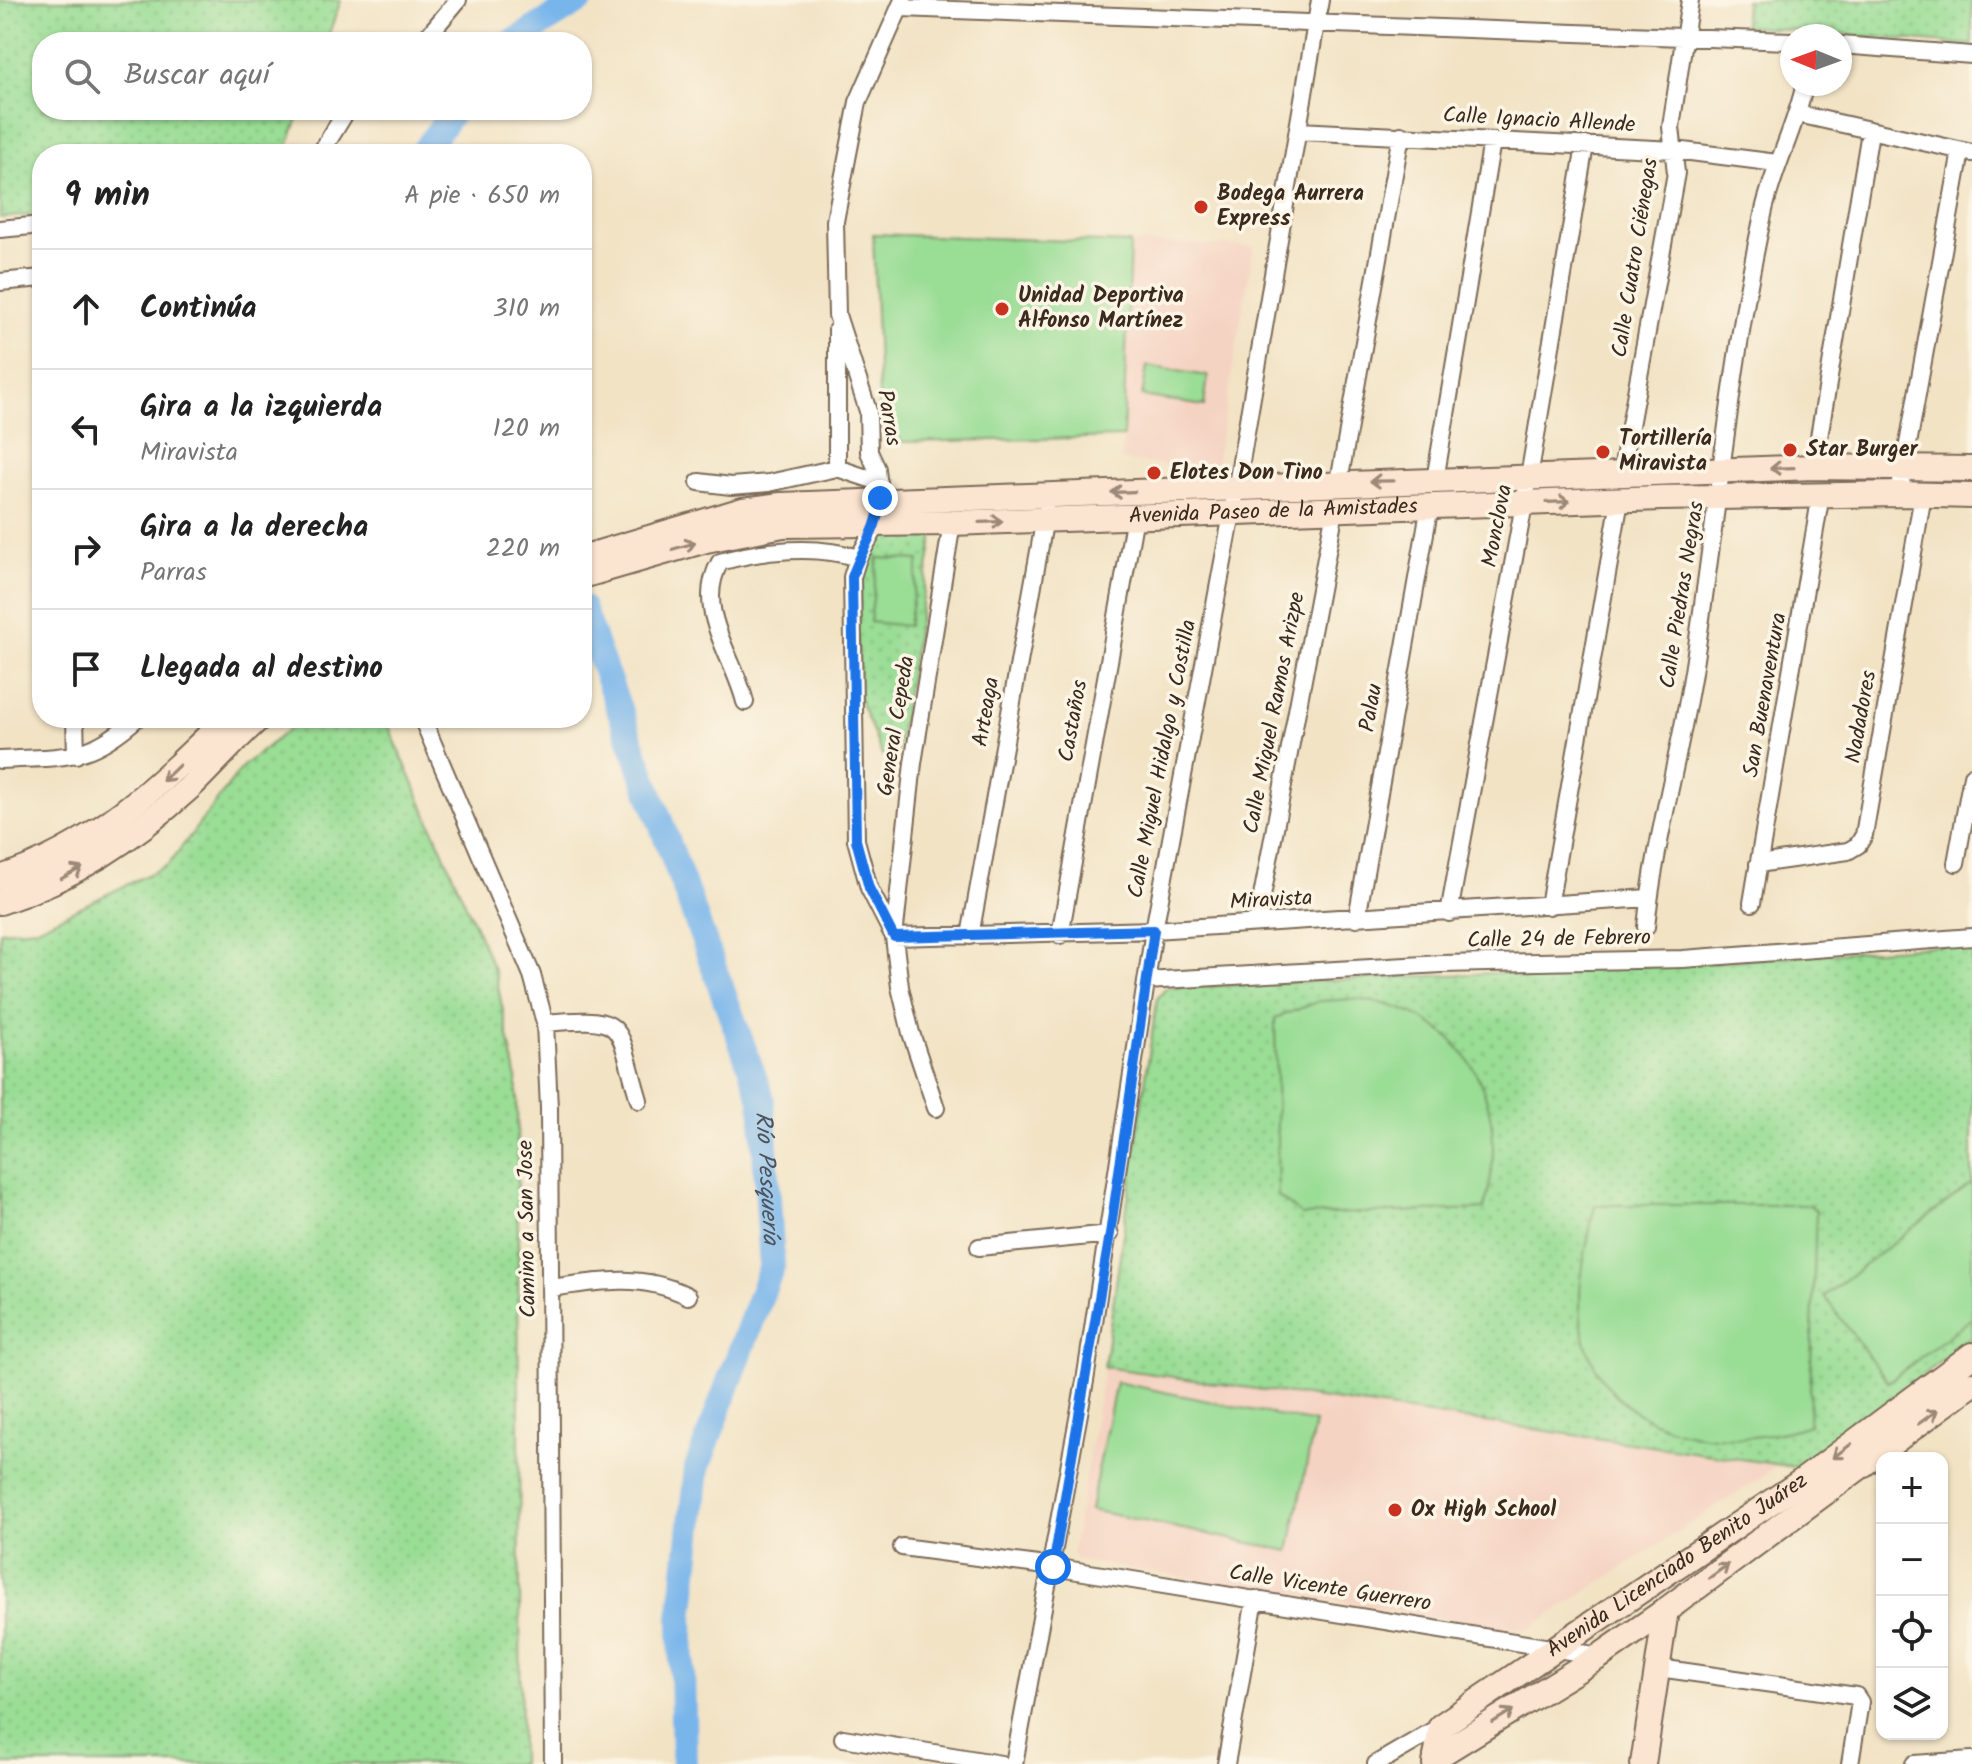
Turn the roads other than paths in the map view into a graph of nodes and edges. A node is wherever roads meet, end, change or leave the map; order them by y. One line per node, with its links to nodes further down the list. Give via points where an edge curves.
1 (458, 0): 6 (street)
2 (1320, 0): 5 (street, Calle Miguel Hidalgo y Costilla)
3 (1690, 0): 7 (street, Calle Cuatro Ciénegas)
4 (902, 4): 5 (street); 27 (street, Parras, via 863,86 850,138 835,221)
5 (1317, 23): 7 (street); 14 (street, Calle Miguel Hidalgo y Costilla)
6 (431, 32)
7 (1684, 35): 8 (street); 20 (street, Calle Cuatro Ciénegas, via 1671,127)
8 (1780, 40)
9 (1852, 46): 10 (street)
10 (1972, 55)
11 (1802, 96): 12 (street, Calle Piedras Negras)
12 (1798, 114): 15 (street); 22 (street, Calle Piedras Negras)
13 (341, 120): 18 (street)
14 (1299, 131): 16 (street, Calle Ignacio Allende); 38 (street, Calle Miguel Hidalgo y Costilla)
15 (1870, 132): 21 (street); 29 (street)
16 (1401, 135): 17 (street, Calle Ignacio Allende); 37 (street)
17 (1492, 141): 19 (street, Calle Ignacio Allende); 35 (street)
18 (326, 144)
19 (1585, 145): 20 (street, Calle Ignacio Allende); 34 (street, Monclova)
20 (1675, 150): 22 (street, Calle Ignacio Allende); 33 (street, Calle Cuatro Ciénegas, via 1676,173)
21 (1966, 152): 28 (street)
22 (1777, 163): 32 (street, Calle Piedras Negras, via 1745,313)
23 (32, 226): 24 (street)
24 (0, 229)
25 (32, 279): 26 (street)
26 (0, 282)
27 (837, 315): 30 (street); 46 (street, Parras, via 868,411 869,452)
28 (1904, 466): 29 (street, Avenida Paseo de la Amistades); 31 (street, Avenida Paseo de la Amistades); 40 (street)
29 (1814, 467): 32 (street, Avenida Paseo de la Amistades, one-way to 32)
30 (837, 468): 36 (street, via 769,483); 46 (street)
31 (1972, 469)
32 (1724, 471): 33 (street, Avenida Paseo de la Amistades); 44 (street, Calle Piedras Negras)
33 (1621, 475): 34 (street, Avenida Paseo de la Amistades)
34 (1529, 477): 35 (street, Avenida Paseo de la Amistades); 47 (street, Monclova)
35 (1435, 480): 37 (street, Avenida Paseo de la Amistades, one-way to 37)
36 (699, 482)
37 (1339, 482): 38 (street, Avenida Paseo de la Amistades)
38 (1236, 487): 41 (street, Avenida Paseo de la Amistades, one-way to 41); 51 (street, Calle Miguel Hidalgo y Costilla)
39 (1821, 494): 40 (street, Avenida Paseo de la Amistades); 44 (street, Avenida Paseo de la Amistades); 69 (street, San Buenaventura)
40 (1899, 494): 42 (street, Avenida Paseo de la Amistades)
41 (1046, 495): 46 (street, Avenida Paseo de la Amistades); 53 (street, Arteaga)
42 (1923, 495): 43 (street, Avenida Paseo de la Amistades); 69 (street, Nadadores, via 1864,835 1848,851)
43 (1972, 496)
44 (1720, 498): 45 (street, Avenida Paseo de la Amistades); 71 (street, Calle Piedras Negras, via 1691,689)
45 (1620, 500): 47 (street, Avenida Paseo de la Amistades, one-way to 45); 74 (street)
46 (880, 501): 50 (street, Avenida Paseo de la Amistades); 54 (street, Avenida Paseo de la Amistades); 56 (street)
47 (1525, 503): 48 (street, Avenida Paseo de la Amistades); 75 (street, Monclova)
48 (1430, 505): 49 (street, Avenida Paseo de la Amistades); 76 (street, Palau)
49 (1335, 510): 51 (street, Avenida Paseo de la Amistades); 77 (street, Calle Miguel Ramos Arizpe)
50 (828, 513): 55 (street, Avenida Paseo de la Amistades, via 743,510); 57 (street, Avenida Paseo de la Amistades, one-way to 50)
51 (1232, 514): 52 (street, Avenida Paseo de la Amistades); 79 (street, Calle Miguel Hidalgo y Costilla)
52 (1135, 516): 53 (street, Avenida Paseo de la Amistades); 80 (street, Castaños)
53 (1046, 520): 54 (street, Avenida Paseo de la Amistades, one-way to 53); 81 (street, Arteaga)
54 (952, 523): 82 (street, General Cepeda, via 913,763)
55 (592, 555)
56 (858, 558): 58 (street, via 839,552 752,553 720,562 710,579 711,610); 82 (street, via 851,603 856,840 869,888)
57 (592, 573)
58 (745, 702)
59 (75, 728): 64 (street)
60 (124, 728): 64 (street, via 99,748)
61 (217, 728): 70 (street, one-way to 70, via 104,829 29,869)
62 (249, 728): 72 (street, one-way to 62, via 108,854)
63 (426, 728): 85 (street, Camino a San Jose, via 516,933)
64 (76, 755): 65 (street)
65 (0, 760)
66 (1972, 776): 67 (street)
67 (1968, 822): 68 (street)
68 (1956, 863)
69 (1758, 864): 73 (street, San Buenaventura)
70 (0, 878)
71 (1649, 898): 74 (street, Miravista); 78 (street, Calle Piedras Negras)
72 (0, 902)
73 (1752, 903)
74 (1549, 906): 75 (street, Miravista)
75 (1449, 913): 76 (street, Miravista)
76 (1357, 918): 77 (street, Miravista)
77 (1257, 923): 79 (street, Miravista)
78 (1646, 927)
79 (1154, 930): 80 (street, Miravista); 84 (street, Calle Miguel Hidalgo y Costilla)
80 (1060, 935): 81 (street, Miravista)
81 (970, 936): 82 (street, Miravista)
82 (894, 937): 87 (street, via 900,987)
83 (1972, 937): 84 (street, Calle 24 de Febrero, via 1683,959 1441,964)
84 (1146, 981): 88 (street, Calle Miguel Hidalgo y Costilla)
85 (545, 1023): 86 (street, via 594,1019 612,1025); 90 (street, Camino a San Jose)
86 (639, 1100)
87 (936, 1108)
88 (1110, 1234): 89 (street); 95 (street, Calle Miguel Hidalgo y Costilla)
89 (979, 1247)
90 (551, 1288): 91 (street, via 620,1278); 106 (street, Camino a San Jose)
91 (688, 1296)
92 (1972, 1355): 98 (street, Avenida Licenciado Benito Juárez, one-way to 98, via 1805,1479)
93 (1972, 1384): 97 (street, Avenida Licenciado Benito Juárez, one-way to 93)
94 (902, 1547): 95 (street, Calle Vicente Guerrero)
95 (1053, 1567): 96 (street, Calle Vicente Guerrero); 108 (street, Calle Miguel Hidalgo y Costilla)
96 (1255, 1599): 98 (street, Calle Vicente Guerrero); 109 (street)
97 (1666, 1610): 99 (street, Avenida Licenciado Benito Juárez); 100 (street)
98 (1554, 1648): 99 (street, Calle Vicente Guerrero); 101 (street, Avenida Licenciado Benito Juárez)
99 (1600, 1656): 104 (street, Avenida Licenciado Benito Juárez, one-way to 99)
100 (1659, 1668): 111 (street); 112 (street, via 1855,1696 1860,1702)
101 (1441, 1726): 104 (street); 110 (street, Avenida Licenciado Benito Juárez)
102 (843, 1738): 107 (street)
103 (1972, 1760): 105 (street)
104 (1433, 1762)
105 (1950, 1763): 113 (street)
106 (553, 1764)
107 (1001, 1764)
108 (1014, 1764)
109 (1226, 1764)
110 (1376, 1764)
111 (1643, 1764)
112 (1850, 1764)
113 (1914, 1764)

